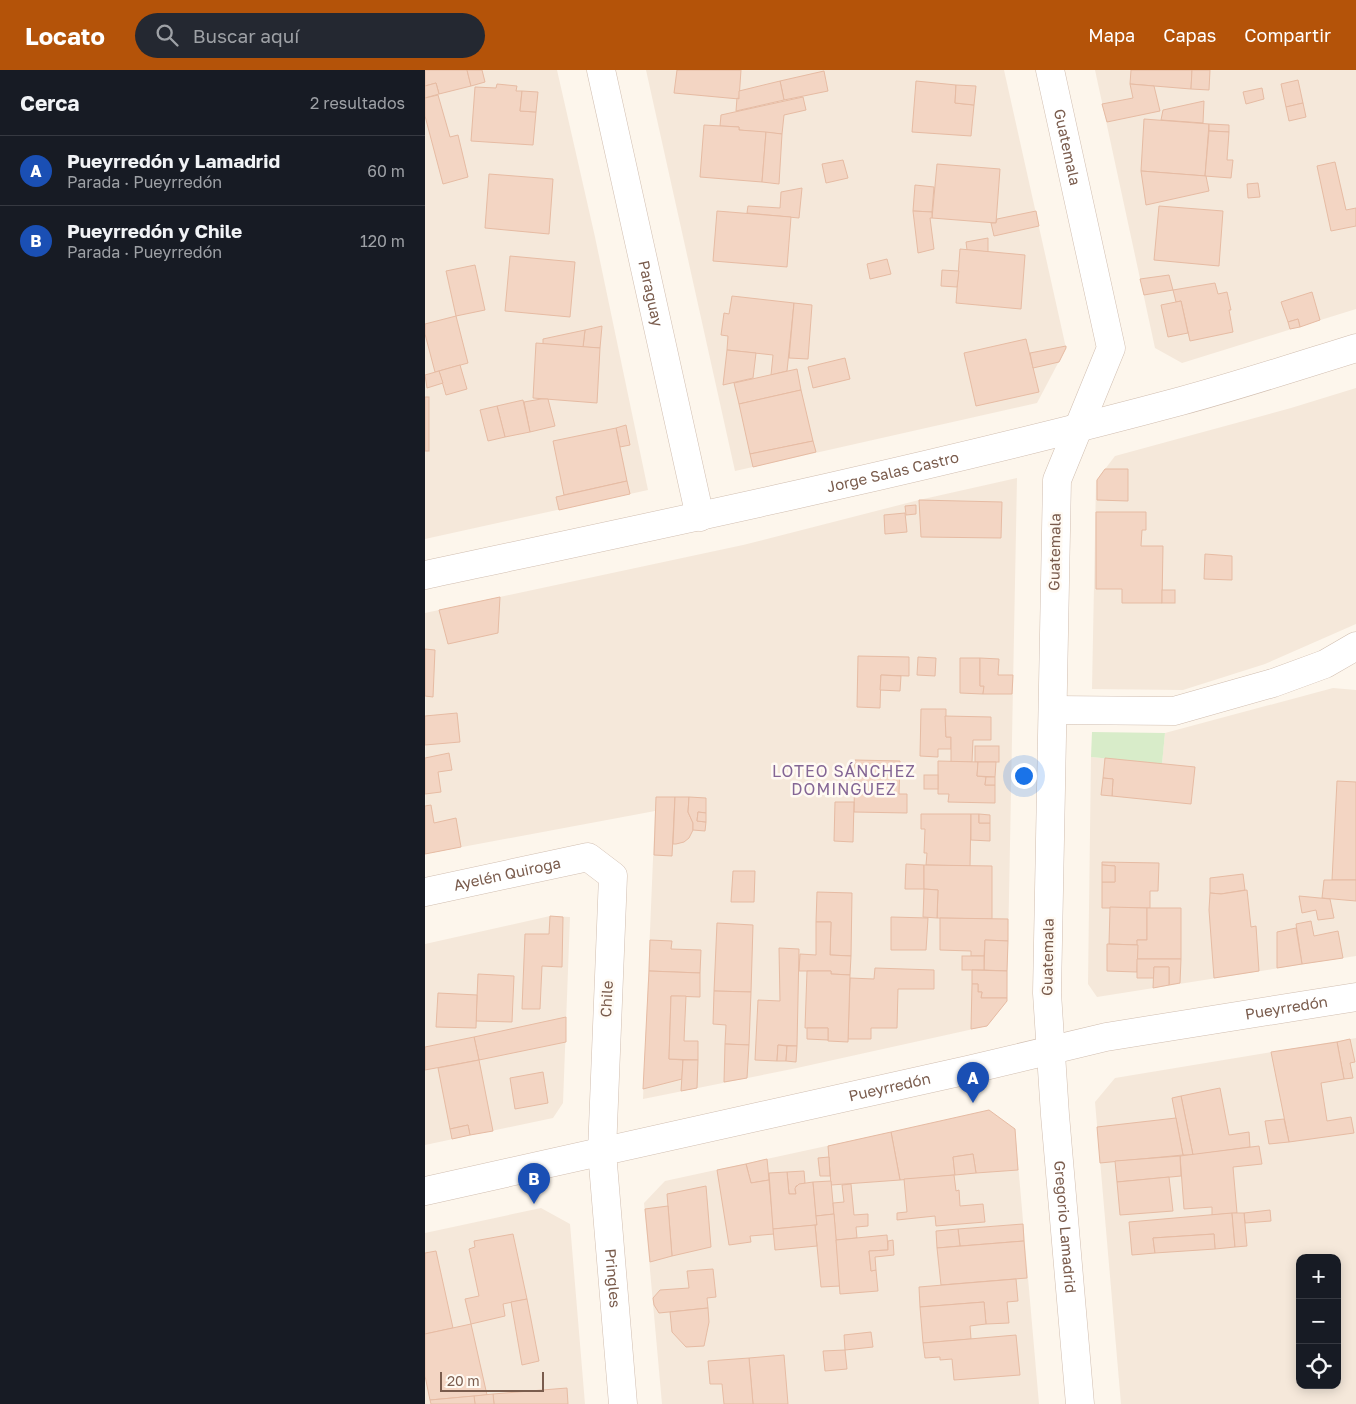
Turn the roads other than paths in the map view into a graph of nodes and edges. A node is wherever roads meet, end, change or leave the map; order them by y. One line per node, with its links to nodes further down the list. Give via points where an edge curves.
1 (601, 70): 5 (street, Paraguay)
2 (1050, 70): 4 (street, Guatemala, via 1111,348)
3 (1356, 348): 4 (street, Jorge Salas Castro, via 1183,400)
4 (1078, 427): 5 (street, Jorge Salas Castro); 10 (street, Guatemala, via 1057,480)
5 (699, 517): 6 (street, Jorge Salas Castro)
6 (425, 575)
7 (1356, 646): 8 (street)
8 (1325, 664): 9 (street); 10 (street, via 1273,683 1174,711)
9 (1356, 669)
10 (1053, 710): 14 (street, Guatemala, via 1047,992)
11 (589, 857): 12 (street, Ayelén Quiroga); 15 (street, Chile, via 613,876)
12 (425, 892)
13 (1356, 997): 14 (street, Pueyrredón, via 1106,1037)
14 (1051, 1051): 15 (street, Pueyrredón); 18 (street, Gregorio Lamadrid)
15 (602, 1152): 16 (street, Pueyrredón); 17 (street, Pringles)
16 (425, 1191)
17 (623, 1404)
18 (1079, 1404)

